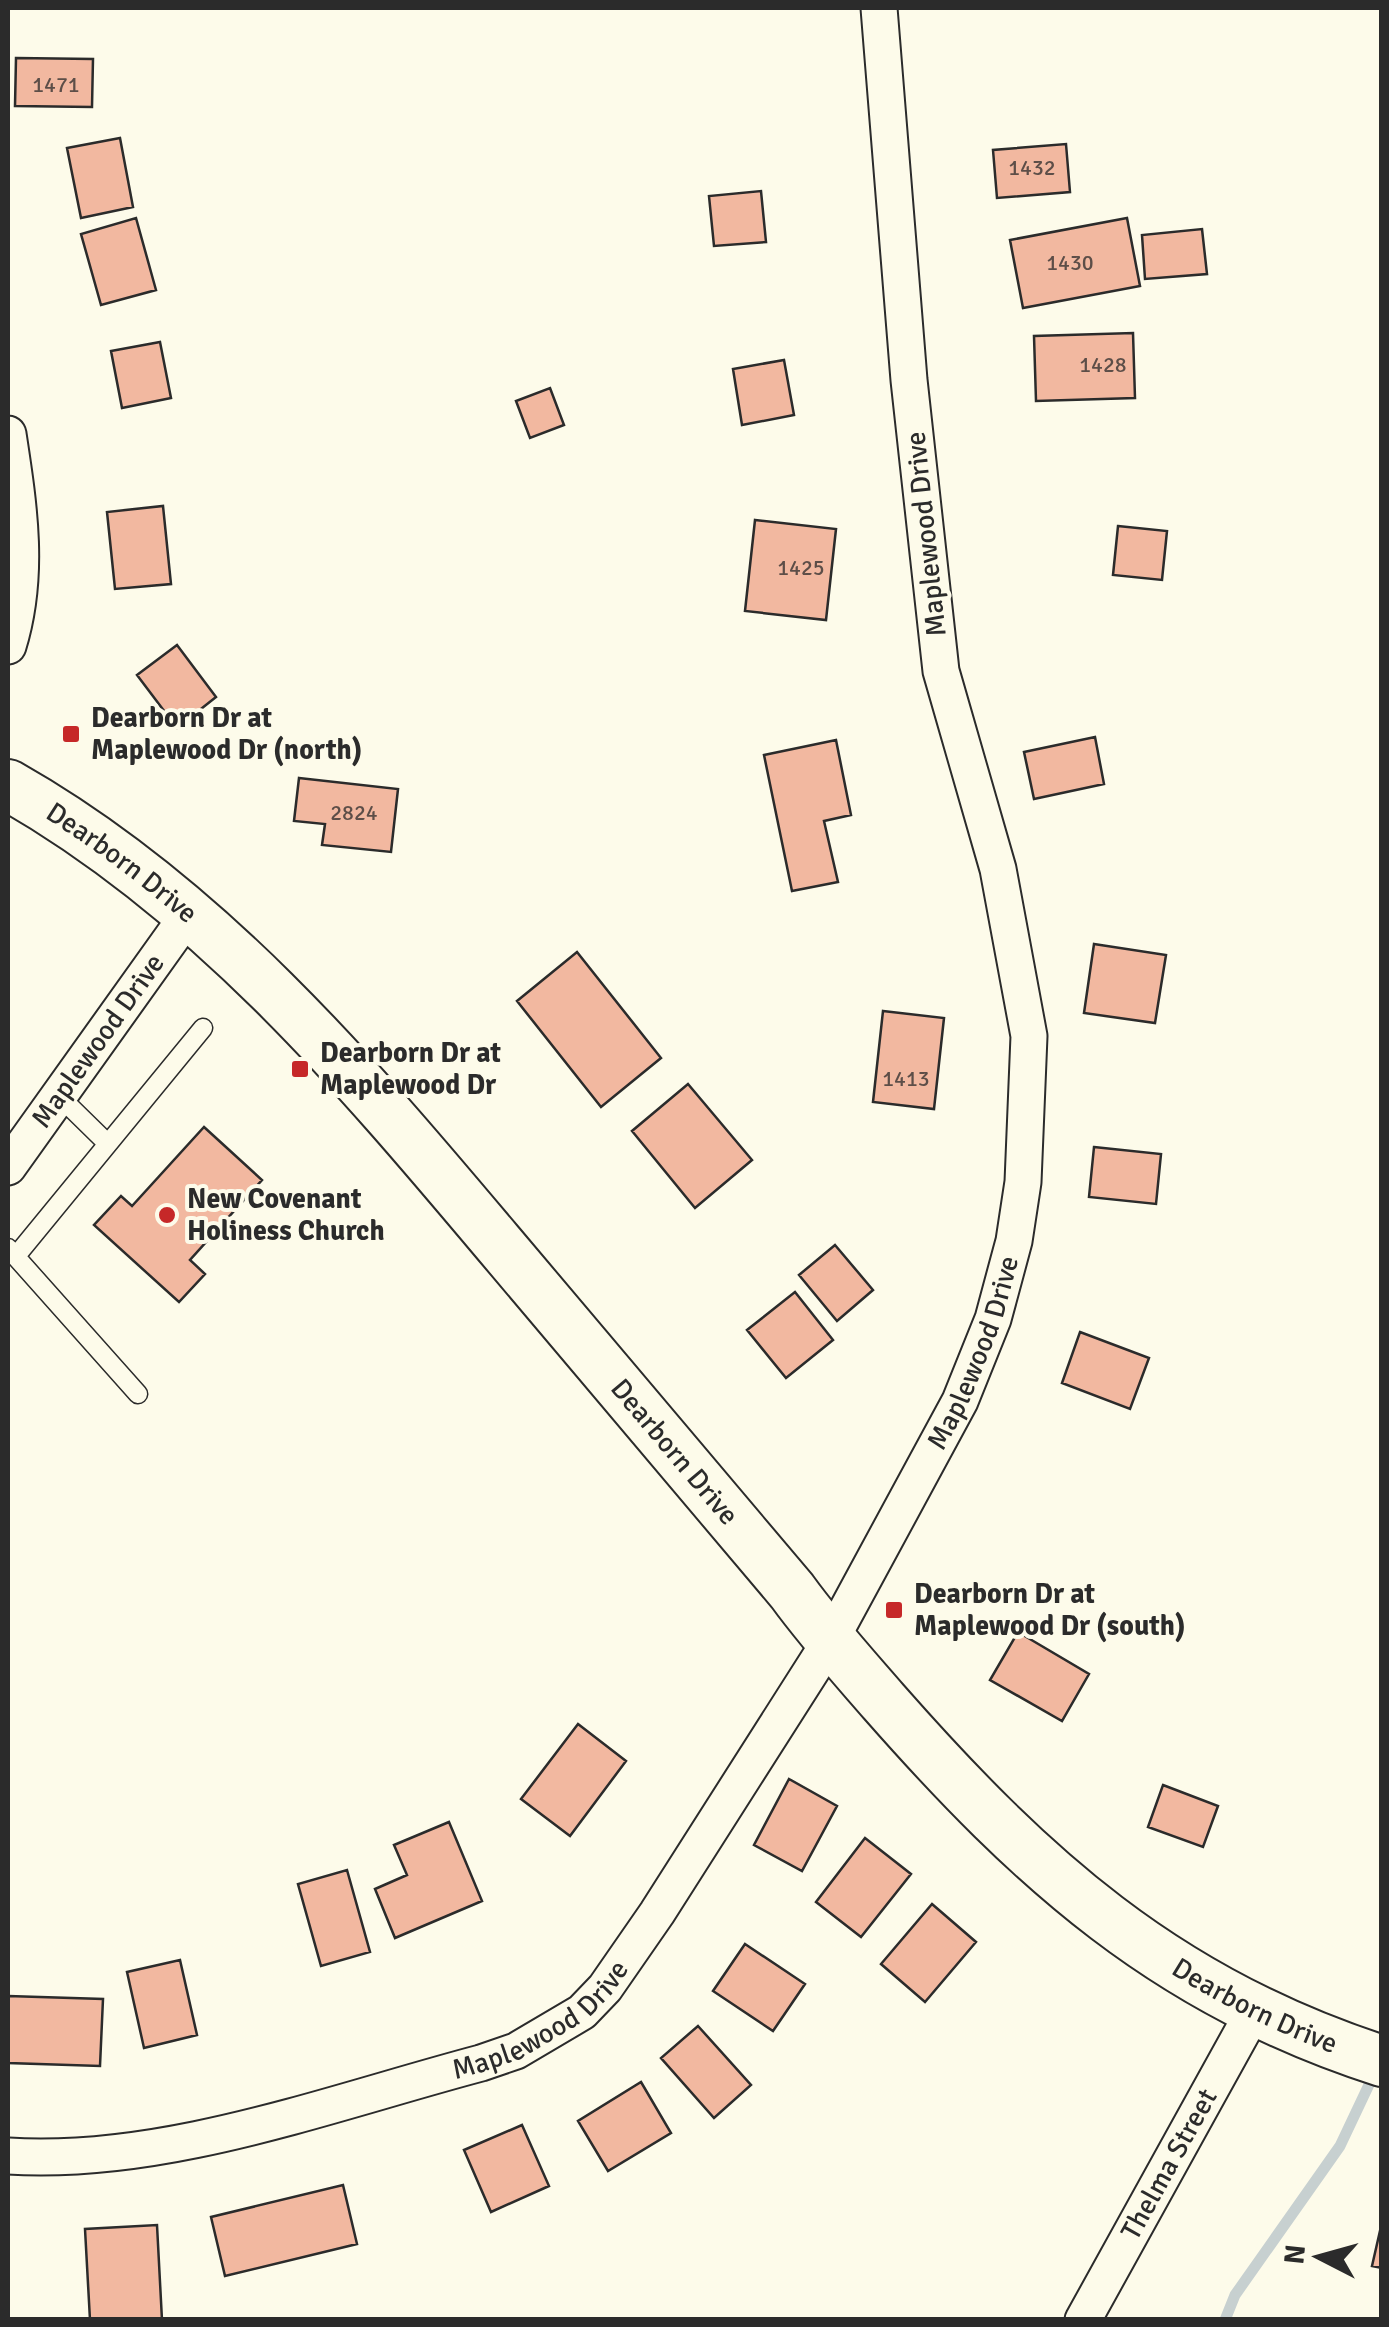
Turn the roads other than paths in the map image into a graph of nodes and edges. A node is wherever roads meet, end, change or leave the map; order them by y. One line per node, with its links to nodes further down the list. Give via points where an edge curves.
1 (879, 8): 12 (street, Maplewood Drive, via 941,670 1015,942 1030,1076 1014,1241 982,1350)
2 (8, 434): 3 (street, via 23,564)
3 (8, 646)
4 (8, 785): 5 (street, Dearborn Drive)
5 (188, 915): 7 (street, Maplewood Drive); 12 (street, Dearborn Drive, via 346,1063)
6 (203, 1028): 8 (lane)
7 (58, 1096): 8 (lane); 9 (street, Maplewood Drive)
8 (108, 1144): 10 (lane)
9 (8, 1167)
10 (12, 1252): 11 (lane)
11 (138, 1394)
12 (829, 1642): 13 (street, Dearborn Drive, via 948,1777 1036,1864 1168,1964); 15 (street, Maplewood Drive, via 605,1988 555,2030 480,2064 202,2137 64,2160)
13 (1255, 2009): 14 (street, Dearborn Drive); 16 (street, Thelma Street)
14 (1382, 2061)
15 (8, 2156)
16 (1083, 2320)

